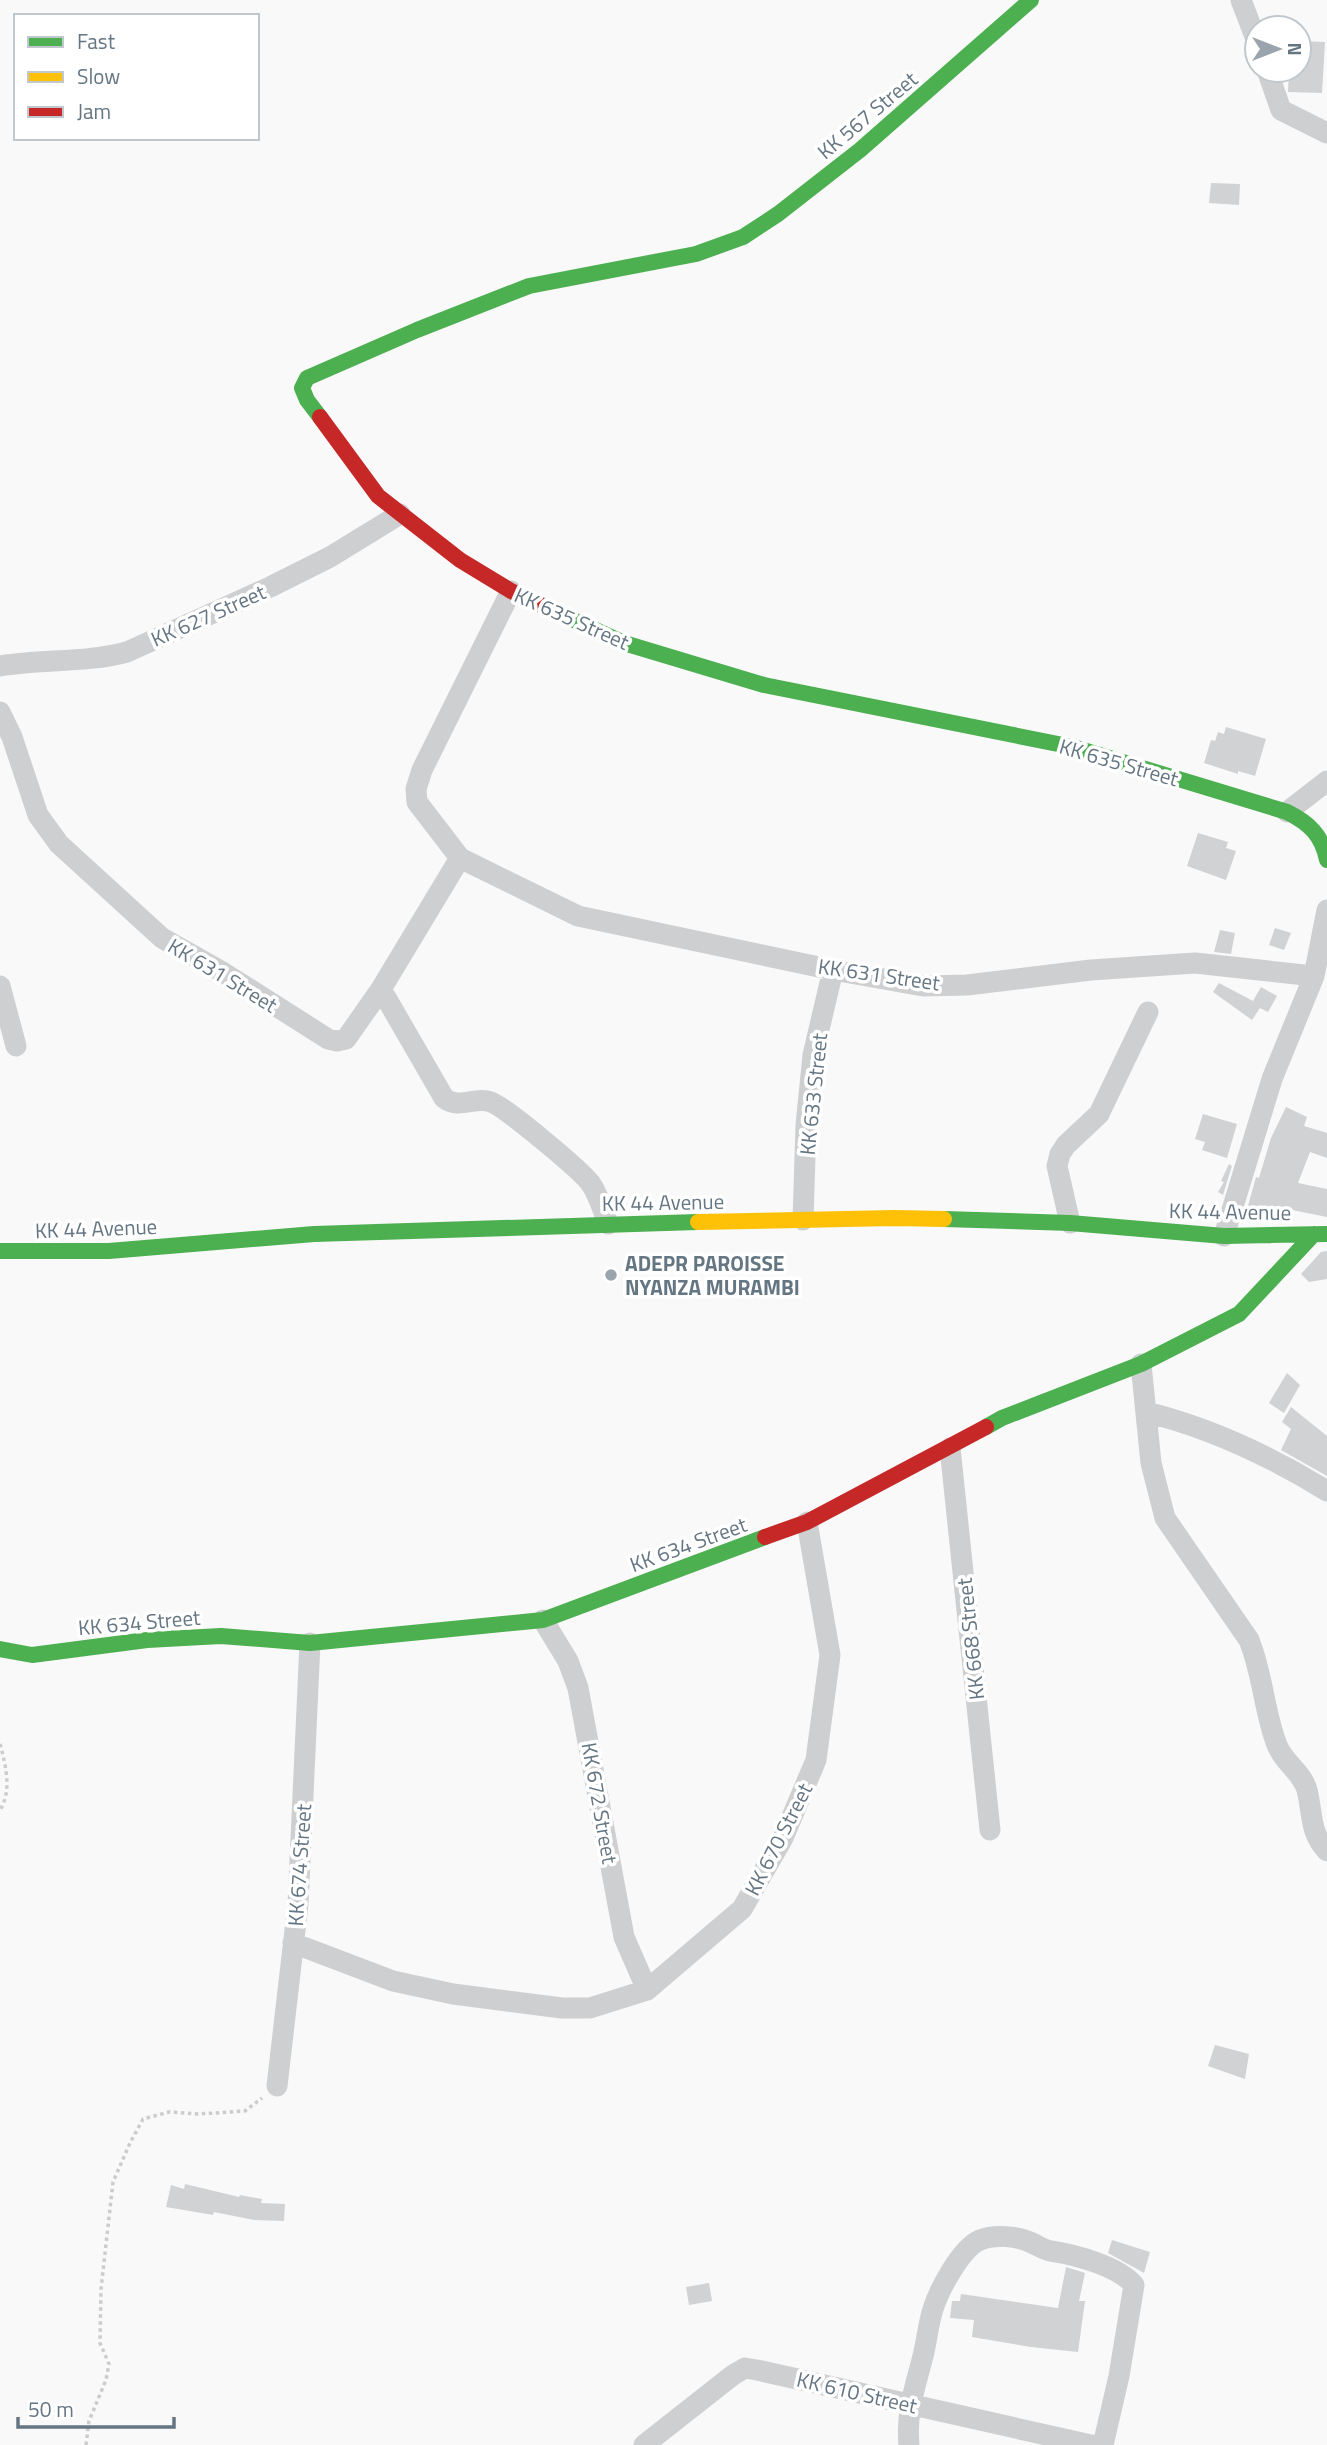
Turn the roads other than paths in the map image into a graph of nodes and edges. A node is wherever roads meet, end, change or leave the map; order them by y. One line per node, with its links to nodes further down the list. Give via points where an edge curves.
1 (1031, 0): 4 (street, KK 567 Street, via 860,150 778,214)
2 (1272, 84): 3 (street, via 1281,110)
3 (1324, 129)
4 (720, 247): 5 (street, KK 635 Street, via 529,286 307,378 302,388 307,400 378,496)
5 (400, 514): 6 (street, KK 635 Street, via 460,560); 7 (street, KK 627 Street, via 330,557 127,652)
6 (511, 591): 10 (street, KK 635 Street, via 624,643 764,685 1073,747); 11 (street, KK 631 Street, via 416,789 417,802)
7 (0, 666)
8 (0, 712): 17 (street, KK 631 Street, via 38,815 59,845 162,938 328,1039 346,1039)
9 (1327, 782): 10 (street)
10 (1287, 812): 12 (street, KK 635 Street, via 1307,821 1324,843)
11 (460, 858): 15 (street, KK 631 Street, via 578,916); 17 (street, KK 631 Street)
12 (1327, 860)
13 (1327, 911): 14 (street)
14 (1320, 962): 15 (street, KK 631 Street, via 1195,963 923,986); 24 (street, via 1272,1079)
15 (833, 970): 20 (street, KK 633 Street, via 813,1055)
16 (0, 986): 19 (street)
17 (381, 989): 22 (street, via 444,1098 452,1103 486,1100 512,1116 590,1182)
18 (1148, 1012): 21 (street, via 1099,1114 1060,1154 1057,1166)
19 (16, 1046)
20 (803, 1220): 21 (street, KK 44 Avenue); 22 (street, KK 44 Avenue)
21 (1070, 1223): 24 (street, KK 44 Avenue)
22 (608, 1224): 25 (street, KK 44 Avenue, via 314,1234 109,1251)
23 (1320, 1234): 24 (street, KK 44 Avenue); 26 (street, KK 634 Street, via 1239,1314)
24 (1224, 1236)
25 (0, 1251)
26 (1141, 1364): 27 (street); 28 (street, KK 634 Street, via 1002,1418)
27 (1146, 1412): 29 (street, via 1187,1422 1284,1464); 35 (street, via 1151,1463 1165,1518 1249,1640 1278,1747 1301,1776 1311,1822)
28 (950, 1448): 30 (street, KK 634 Street); 34 (street, KK 668 Street)
29 (1327, 1491)
30 (807, 1522): 31 (street, KK 634 Street); 37 (street, KK 670 Street, via 830,1655 816,1760 783,1838 742,1909)
31 (543, 1620): 32 (street, KK 634 Street); 37 (street, KK 672 Street, via 579,1688 624,1937)
32 (310, 1643): 33 (street, KK 634 Street, via 221,1636 147,1640 32,1656); 36 (street, KK 674 Street)
33 (0, 1649)
34 (990, 1830)
35 (1327, 1851)
36 (293, 1943): 37 (street, via 393,1981 494,2000 590,2008); 38 (street, KK 674 Street)
37 (647, 1990)
38 (277, 2086)
39 (910, 2405): 40 (street, KK 610 Street, via 745,2368); 41 (street); 42 (street, KK 610 Street); 43 (street, via 933,2309 963,2253 979,2240 1000,2236 1029,2241 1126,2276 1133,2285)
40 (644, 2445)
41 (909, 2445)
42 (1091, 2445)
43 (1103, 2445)

